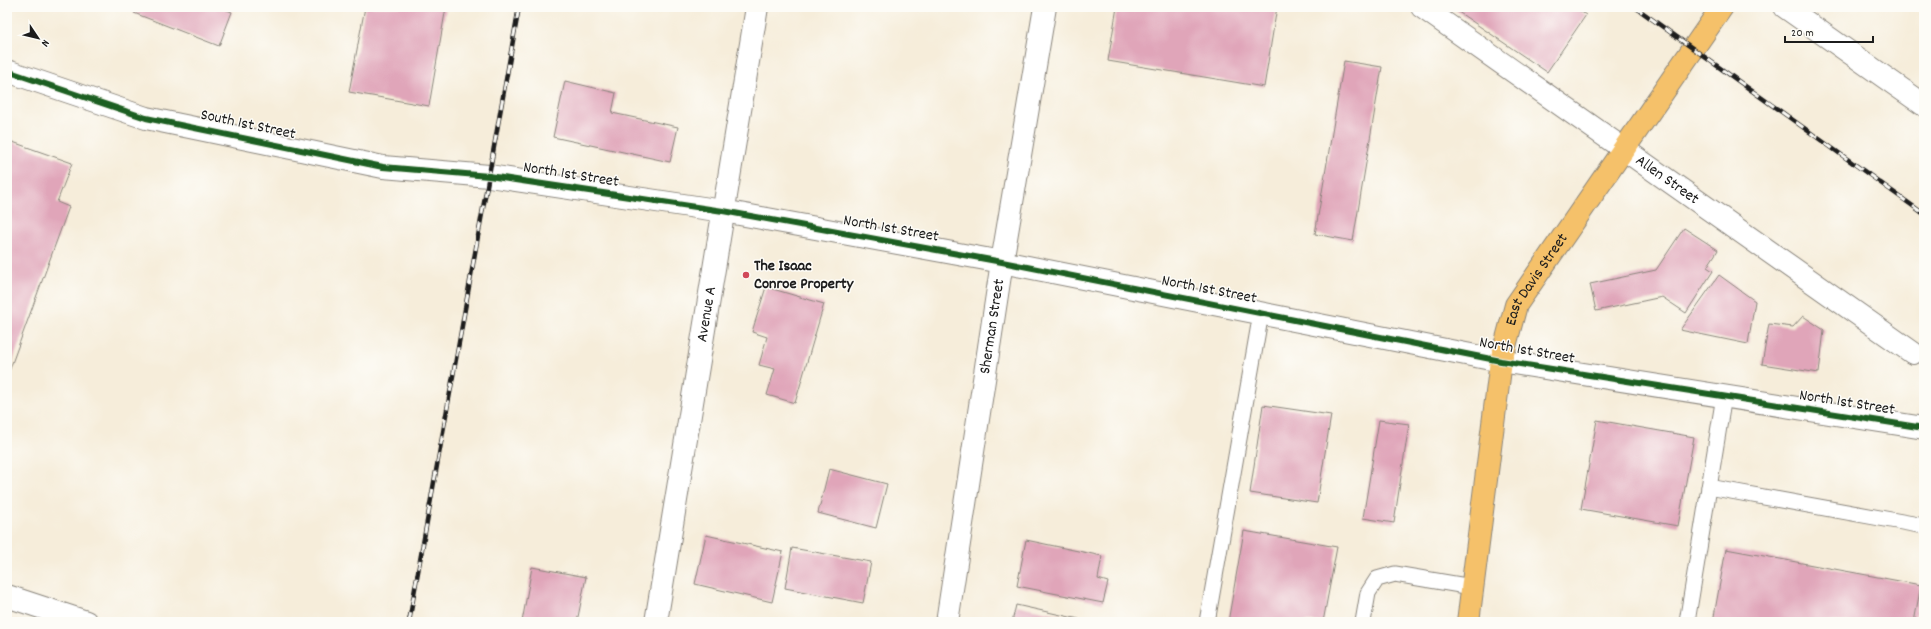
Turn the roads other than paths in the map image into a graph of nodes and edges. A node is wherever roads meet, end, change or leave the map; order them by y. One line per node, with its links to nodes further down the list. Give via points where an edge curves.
1 (756, 7): 10 (street, Avenue A)
2 (1045, 7): 11 (street, Sherman Street)
3 (1422, 7): 8 (street, Allen Street)
4 (1722, 7): 8 (main road, East Davis Street)
5 (1785, 7): 7 (street)
6 (7, 71): 9 (street, South 1st Street, via 146,118 383,167)
7 (1924, 105)
8 (1624, 150): 13 (street, Allen Street); 14 (main road, East Davis Street, via 1516,305)
9 (489, 176): 10 (street, North 1st Street)
10 (723, 212): 11 (street, North 1st Street); 23 (street, Avenue A)
11 (1002, 262): 12 (street, North 1st Street); 24 (street, Sherman Street)
12 (1261, 313): 14 (street, North 1st Street); 25 (lane)
13 (1913, 353)
14 (1501, 361): 15 (street, North 1st Street); 19 (main road, East Davis Street)
15 (1724, 396): 16 (street, North 1st Street); 17 (lane)
16 (1924, 428)
17 (1709, 487): 18 (lane); 27 (lane)
18 (1924, 526)
19 (1472, 587): 21 (main road, East Davis Street); 26 (lane, via 1395,574 1377,579 1368,593)
20 (7, 596): 22 (street)
21 (1472, 621)
22 (86, 622)
23 (656, 622)
24 (947, 622)
25 (1207, 622)
26 (1363, 622)
27 (1687, 622)

